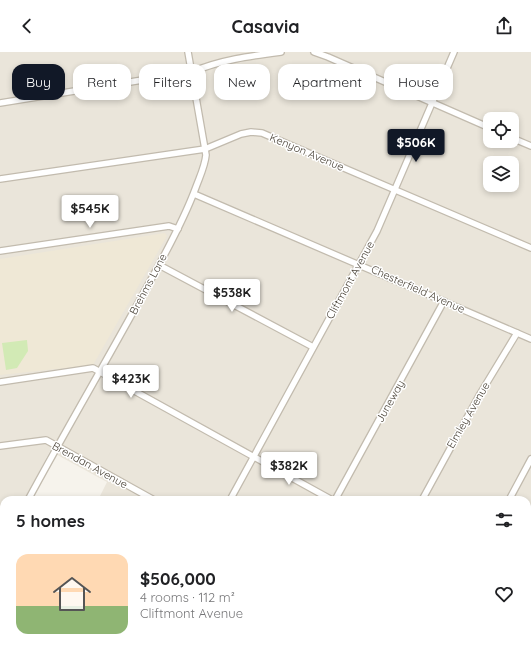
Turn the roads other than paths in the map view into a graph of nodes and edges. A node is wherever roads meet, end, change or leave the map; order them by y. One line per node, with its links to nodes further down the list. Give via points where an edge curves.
1 (188, 52): 5 (street, Brehms Lane)
2 (281, 52): 6 (street, via 239,58)
3 (314, 52): 9 (street)
4 (454, 52): 9 (street, Cliftmont Avenue)
5 (190, 64)
6 (206, 67)
7 (139, 81): 10 (street)
8 (197, 100): 14 (street, Brehms Lane)
9 (432, 102): 11 (street); 16 (street, Cliftmont Avenue)
10 (0, 103)
11 (483, 125)
12 (519, 141): 13 (street)
13 (531, 146)
14 (205, 149): 15 (street, Kenyon Avenue); 16 (street, Kenyon Avenue, via 241,134 262,133); 17 (street, Brehms Lane, via 205,164)
15 (0, 179)
16 (395, 190): 19 (street, Kenyon Avenue); 21 (street, Cliftmont Avenue)
17 (194, 194): 18 (street, Brehms Lane); 21 (street, Chesterfield Avenue)
18 (178, 229): 20 (street, via 169,226); 22 (street, Brehms Lane)
19 (531, 248)
20 (0, 251)
21 (359, 264): 23 (street, Chesterfield Avenue); 26 (street, Cliftmont Avenue)
22 (159, 265): 26 (street); 27 (street, Brehms Lane)
23 (444, 301): 24 (street, Chesterfield Avenue); 37 (street, Juneway)
24 (517, 332): 25 (street, Chesterfield Avenue); 38 (street, Elmley Avenue, via 472,407)
25 (531, 338)
26 (313, 348): 31 (street, Cliftmont Avenue)
27 (101, 372): 28 (street, via 93,368); 30 (street, Brehms Lane); 31 (street)
28 (0, 382)
29 (0, 446): 30 (street, Brendan Avenue, via 46,440)
30 (57, 447): 33 (street, Brehms Lane); 34 (street, Brendan Avenue)
31 (254, 457): 35 (street, Cliftmont Avenue); 36 (street)
32 (531, 459): 39 (street)
33 (30, 496)
34 (147, 496)
35 (232, 496)
36 (327, 496)
37 (336, 496)
38 (424, 496)
39 (511, 496)

